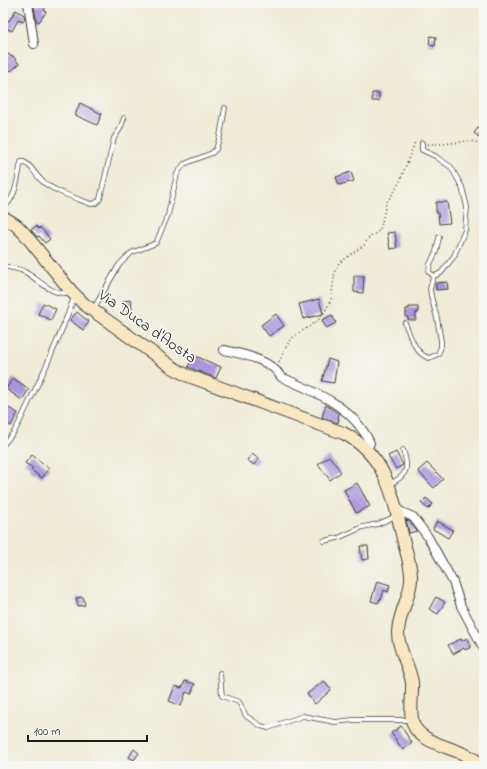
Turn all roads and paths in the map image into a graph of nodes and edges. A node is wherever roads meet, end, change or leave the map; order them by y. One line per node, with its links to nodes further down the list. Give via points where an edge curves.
1 (28, 3): 2 (street)
2 (34, 44)
3 (225, 108): 13 (lane, via 216,149 184,164 177,174 168,215 156,243 132,253 119,265)
4 (124, 118): 7 (lane, via 114,138 100,199 96,203 91,204 57,190 41,180 30,165 21,162 12,200)
5 (422, 143): 6 (path, via 469,141); 11 (lane, via 422,150 451,167 462,187 467,207 465,230 454,256 441,273); 16 (path, via 415,142 400,181 386,203 381,227 364,245 339,263 326,310 318,321 294,336 280,359)
6 (484, 144)
7 (3, 207)
8 (3, 217): 12 (main road, Via Duca d'Aosta, via 24,233)
9 (439, 237): 11 (lane, via 430,264 429,272)
10 (3, 266): 12 (lane, via 27,273 52,289 65,294)
11 (434, 276): 14 (lane, via 430,289 441,341 438,354 429,358 421,354)
12 (73, 293): 13 (main road, Via Duca d'Aosta); 17 (lane, via 64,327 48,362 19,423)
13 (93, 310): 18 (main road, Via Duca d'Aosta, via 172,368 343,433)
14 (405, 323)
15 (224, 350): 16 (street, Via Duca d'Aosta, via 247,355)
16 (277, 370): 18 (street, Via Duca d'Aosta, via 281,377 323,395 345,410 370,443)
17 (3, 445)
18 (367, 449): 20 (main road, Via Duca d'Aosta)
19 (403, 450): 20 (lane, via 406,459 405,472 400,479)
20 (390, 484): 21 (main road, Via Duca d'Aosta)
21 (398, 512): 22 (lane, via 378,524); 23 (street, via 413,517 428,537 453,582); 25 (main road, Via Duca d'Aosta, via 411,578 398,633 412,681)
22 (324, 541)
23 (484, 649)
24 (220, 672): 25 (lane, via 222,696 239,702 246,716 263,728 303,716 334,722)
25 (411, 720): 28 (main road, via 417,730 428,739 468,756)
26 (123, 766): 27 (path)
27 (128, 766)
28 (483, 766)

